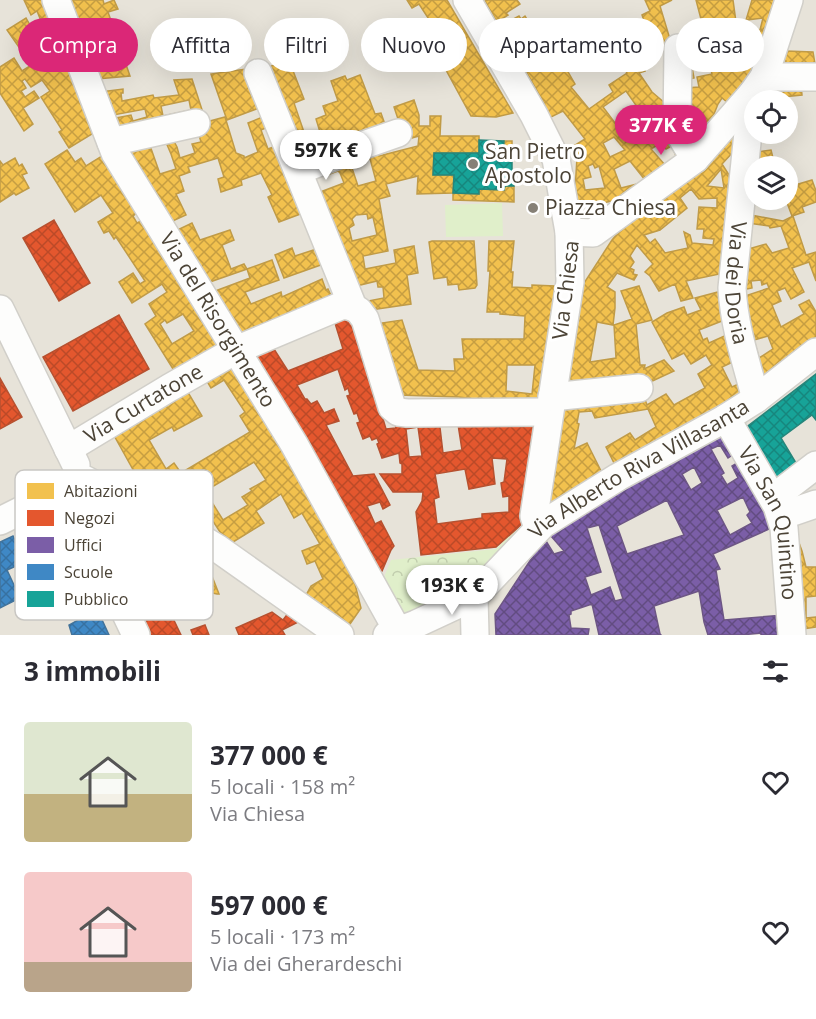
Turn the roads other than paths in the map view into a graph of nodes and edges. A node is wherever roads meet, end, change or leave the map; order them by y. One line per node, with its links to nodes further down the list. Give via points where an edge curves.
1 (56, 0): 10 (street, Via del Risorgimento)
2 (468, 0): 13 (street, via 556,159)
3 (789, 0): 7 (street)
4 (678, 72): 11 (street, via 677,130)
5 (258, 73): 12 (street)
6 (816, 77): 7 (street)
7 (758, 86): 11 (street, Via Chiesa); 19 (street, Via dei Doria, via 732,288 742,352)
8 (196, 123): 10 (street)
9 (398, 133): 12 (street)
10 (111, 142): 16 (street, Via del Risorgimento)
11 (695, 159): 13 (street, Via Chiesa, via 593,233)
12 (298, 171): 14 (street)
13 (569, 232): 20 (street, Via Chiesa, via 570,282)
14 (353, 307): 16 (street, Via Curtatone, via 343,305); 20 (street, via 365,319 392,407 398,412)
15 (0, 309): 22 (street)
16 (236, 350): 22 (street, Via Curtatone); 33 (street, Via del Risorgimento, via 294,444)
17 (816, 352): 19 (street, Via Alberto Riva Villasanta)
18 (639, 388): 20 (street)
19 (756, 399): 21 (street, Via Alberto Riva Villasanta)
20 (550, 405): 29 (street, Via Chiesa, via 534,516)
21 (726, 418): 26 (street, Via San Quintino); 29 (street, Via Alberto Riva Villasanta, via 618,477)
22 (68, 449): 24 (street)
23 (816, 465): 26 (street)
24 (72, 470)
25 (816, 504): 26 (street)
26 (777, 507): 37 (street, Via San Quintino, via 784,528)
27 (15, 514): 28 (street)
28 (0, 521)
29 (538, 528): 31 (street, Via Alberto Riva Villasanta)
30 (213, 546): 35 (street)
31 (474, 597): 33 (street); 36 (street)
32 (130, 620): 34 (street)
33 (395, 634)
34 (136, 635)
35 (340, 635)
36 (475, 635)
37 (792, 635)

